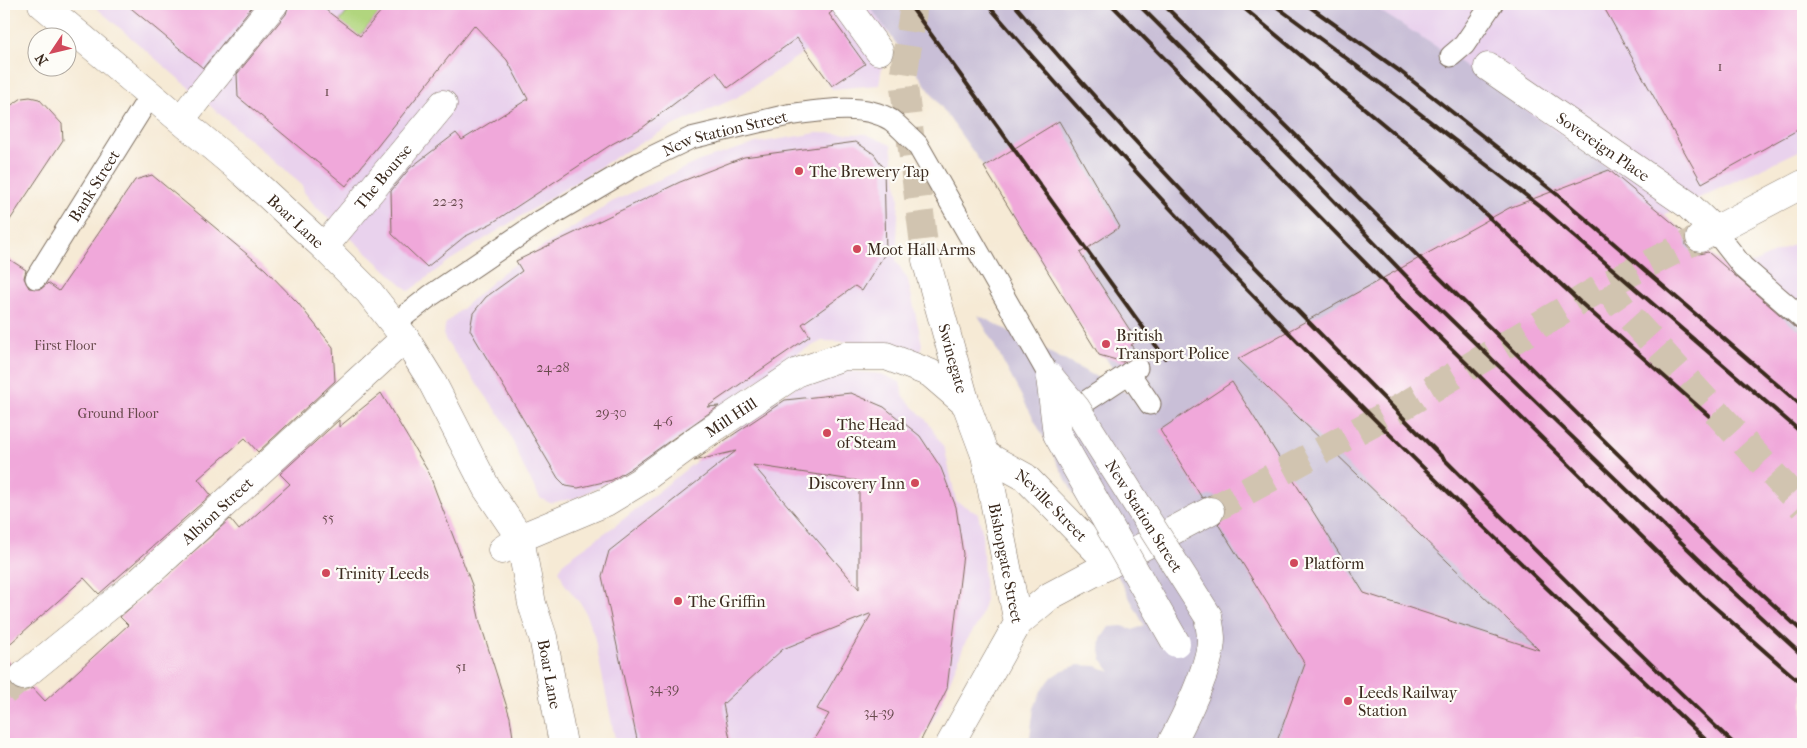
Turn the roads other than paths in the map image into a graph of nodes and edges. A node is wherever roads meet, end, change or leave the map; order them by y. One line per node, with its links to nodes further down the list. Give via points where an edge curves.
1 (42, 4): 8 (street, Boar Lane)
2 (274, 4): 10 (street)
3 (845, 4): 5 (street)
4 (1492, 4): 6 (lane, via 1464,46)
5 (879, 51)
6 (1451, 56)
7 (1488, 67): 12 (street, Sovereign Place, via 1687,204)
8 (151, 94): 10 (street, Boar Lane); 15 (lane, Bank Street)
9 (443, 104): 13 (street, The Bourse)
10 (181, 119): 13 (street, Boar Lane)
11 (1803, 184): 12 (street)
12 (1707, 234): 16 (lane)
13 (324, 247): 17 (street, Boar Lane, via 369,292)
14 (926, 260): 19 (street, Swinegate)
15 (36, 278)
16 (1803, 319)
17 (400, 331): 18 (lane, New Station Street, bridge, via 430,296 539,222 639,163 691,138 788,115 837,109 878,114 917,144); 24 (street, Boar Lane, via 431,380); 28 (street, Albion Street, via 139,582)
18 (1050, 377): 21 (street, New Station Street, bridge); 27 (street, New Station Street, bridge, via 1058,434 1176,642)
19 (966, 404): 22 (street, Swinegate); 24 (street, Mill Hill, via 930,373 886,356 844,356 798,372 606,502)
20 (1150, 404): 21 (lane, via 1133,371)
21 (1076, 408): 27 (street, New Station Street, bridge, via 1208,616 1211,640)
22 (985, 455): 25 (street, Neville Street, via 1025,477); 26 (street, Bishopgate Street)
23 (1210, 511): 25 (street)
24 (511, 544): 29 (street, Boar Lane, via 543,637)
25 (1110, 564): 26 (street, via 1050,596)
26 (1018, 623): 30 (street, Bishopgate Street)
27 (1206, 662): 31 (street, New Station Street, via 1186,717)
28 (23, 676)
29 (563, 744)
30 (950, 744)
31 (1171, 744)

